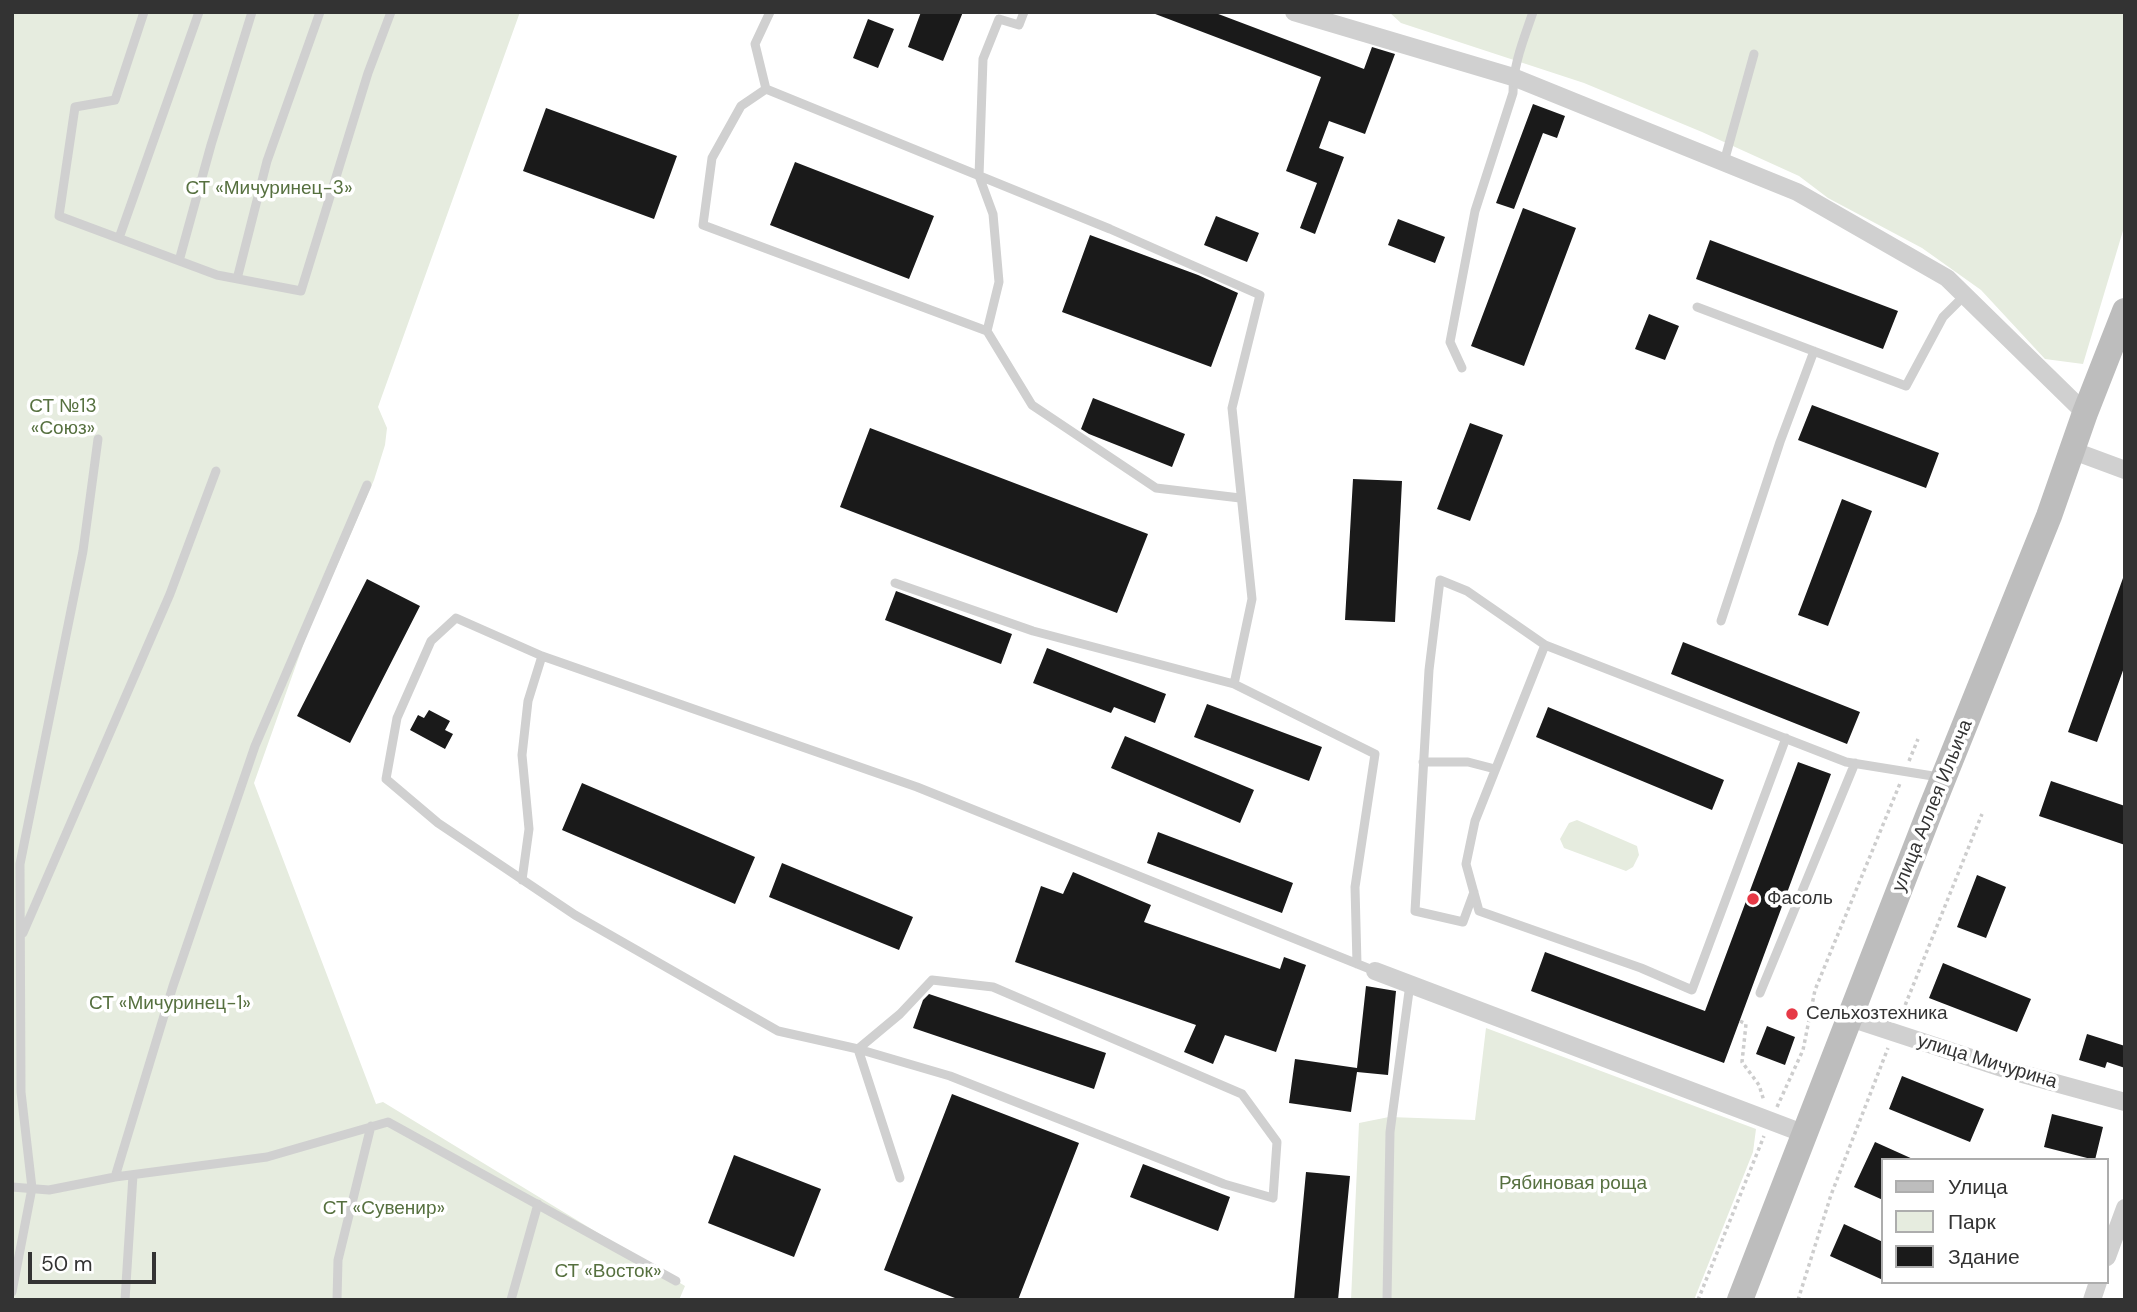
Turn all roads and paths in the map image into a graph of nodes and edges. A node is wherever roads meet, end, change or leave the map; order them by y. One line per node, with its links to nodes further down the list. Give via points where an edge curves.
1 (144, 12): 15 (lane, via 115,100 75,107 59,216)
2 (199, 12): 15 (lane)
3 (252, 12): 16 (lane)
4 (320, 12): 17 (lane, via 267,161)
5 (391, 12): 17 (lane, via 301,291)
6 (770, 12): 12 (lane, via 755,44)
7 (1024, 12): 14 (lane, via 1019,25 999,19 983,59)
8 (1294, 12): 11 (street)
9 (1533, 12): 11 (lane)
10 (1754, 54): 13 (lane)
11 (1513, 77): 13 (street); 23 (lane, via 1513,93 1475,211 1450,342)
12 (766, 89): 14 (lane); 21 (lane, via 741,106 712,158 703,225)
13 (1724, 162): 18 (street, via 1797,192 1947,278)
14 (979, 176): 21 (lane, via 993,214 999,282); 30 (lane, via 1260,295 1232,408)
15 (119, 239): 16 (lane)
16 (179, 261): 17 (lane)
17 (237, 279)
18 (1964, 296): 22 (lane, via 1943,317 1906,386); 24 (street)
19 (1697, 307): 22 (lane)
20 (2125, 311): 24 (main road, улица Аллея Ильича)
21 (987, 331): 30 (lane, via 1032,405 1156,488)
22 (1814, 351): 32 (lane)
23 (1462, 368)
24 (2085, 413): 26 (main road, улица Аллея Ильича)
25 (98, 439): 46 (lane, via 83,551 20,863)
26 (2071, 450): 28 (street); 42 (main road, улица Аллея Ильича)
27 (216, 471): 46 (lane, via 170,594)
28 (2125, 471)
29 (367, 485): 60 (lane, via 256,746 173,986)
30 (1240, 498): 35 (lane, via 1252,599)
31 (895, 583): 35 (lane, via 1033,631)
32 (1721, 621)
33 (1545, 645): 36 (lane); 38 (lane, via 1467,591 1440,580); 40 (lane)
34 (542, 656): 44 (lane, via 528,701 522,755 529,830); 44 (lane, via 456,618 431,641 407,696 397,719 386,779 438,823); 47 (lane, via 917,788)
35 (1234, 684): 47 (lane, via 1375,754 1355,887)
36 (1786, 738): 39 (lane); 45 (lane, via 1692,990 1479,911)
37 (1918, 739): 41 (path)
38 (1423, 762): 40 (lane, via 1468,762); 45 (lane, via 1415,911 1463,922)
39 (1855, 763): 41 (lane); 50 (lane)
40 (1495, 769): 45 (lane, via 1475,821 1466,864)
41 (1906, 770): 42 (lane); 56 (path, via 1815,990 1803,1050)
42 (1944, 778): 51 (main road, улица Аллея Ильича)
43 (1982, 814): 53 (path)
44 (522, 880): 54 (lane, via 778,1031)
45 (1474, 892)
46 (21, 938): 63 (lane, via 21,1092)
47 (1357, 964): 48 (lane)
48 (1375, 971): 49 (street)
49 (1410, 983): 56 (street); 72 (lane, via 1390,1132)
50 (1760, 992)
51 (1850, 1018): 53 (street, улица Мичурина); 58 (main road, улица Аллея Ильича)
52 (1740, 1021): 56 (path, via 1746,1024 1742,1062 1759,1085)
53 (1894, 1033): 55 (street, улица Мичурина); 75 (path, via 1831,1195)
54 (858, 1049): 54 (lane, via 932,981 993,987 1242,1094 1277,1142 1273,1198 1224,1184 950,1076); 61 (lane)
55 (2125, 1102)
56 (1771, 1120): 58 (street); 73 (path)
57 (371, 1126): 59 (lane, via 267,1157); 64 (lane, via 388,1122); 70 (lane, via 338,1260)
58 (1805, 1134): 74 (main road, улица Аллея Ильича)
59 (133, 1175): 60 (lane); 69 (lane)
60 (115, 1177): 63 (lane, via 49,1190)
61 (900, 1178)
62 (12, 1187): 63 (lane)
63 (32, 1188): 68 (lane)
64 (538, 1205): 67 (lane); 71 (lane)
65 (2125, 1208): 66 (street)
66 (2109, 1252)
67 (676, 1281)
68 (12, 1292)
69 (125, 1300)
70 (337, 1300)
71 (511, 1300)
72 (1387, 1300)
73 (1698, 1300)
74 (1740, 1300)
75 (1798, 1300)

